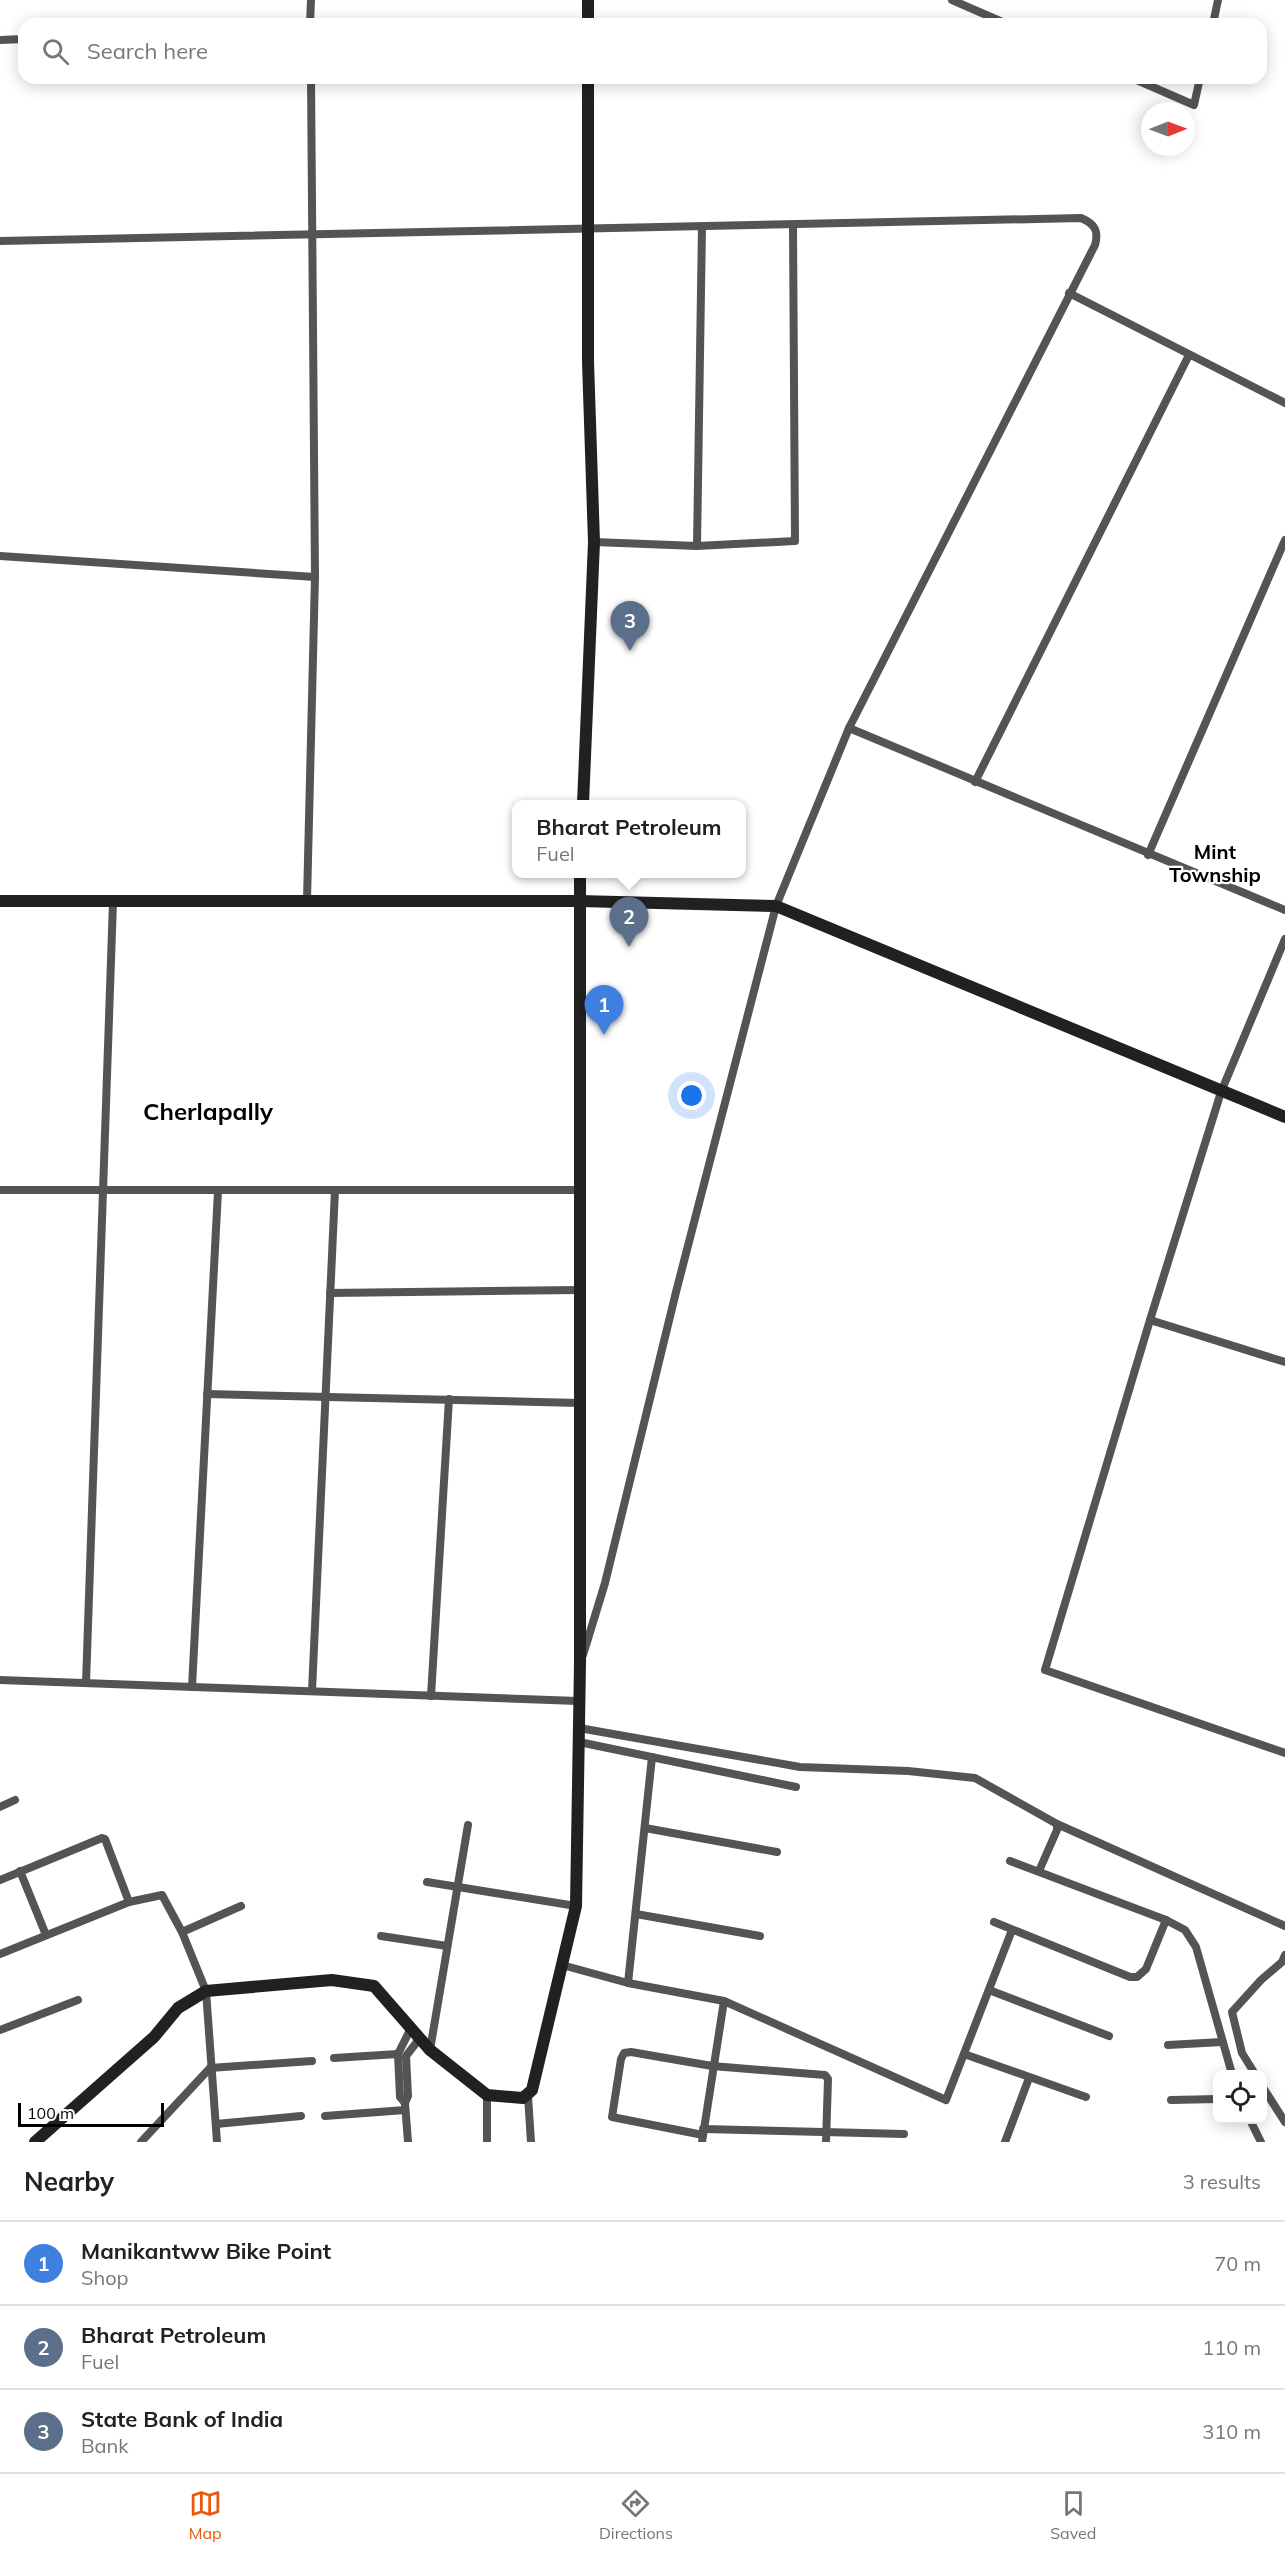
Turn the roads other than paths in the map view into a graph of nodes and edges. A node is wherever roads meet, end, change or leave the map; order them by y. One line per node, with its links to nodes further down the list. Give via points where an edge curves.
1 (311, 0): 5 (street)
2 (588, 0): 6 (street)
3 (951, 0): 7 (street)
4 (1218, 0): 8 (street)
5 (310, 18)
6 (588, 18)
7 (993, 18)
8 (1214, 18)
9 (18, 39): 10 (street)
10 (0, 40)
11 (310, 84): 18 (street)
12 (588, 84): 17 (street)
13 (1146, 84): 14 (street, via 1194,105)
14 (1199, 84)
15 (794, 226): 16 (street); 20 (street, via 1081,219 1091,222 1098,237); 25 (street, via 795,541)
16 (702, 227): 17 (street); 25 (street)
17 (588, 230): 18 (street); 24 (street)
18 (312, 235): 19 (street); 27 (street)
19 (0, 241)
20 (1069, 293): 21 (street); 28 (street)
21 (1189, 356): 22 (street); 29 (street)
22 (1285, 404)
23 (1285, 540): 31 (street)
24 (594, 542): 25 (street); 30 (street)
25 (697, 546)
26 (0, 556): 27 (street)
27 (315, 577): 33 (street)
28 (849, 728): 29 (street); 37 (street)
29 (975, 782): 31 (street)
30 (583, 800)
31 (1148, 855): 38 (street)
32 (580, 878): 35 (street)
33 (307, 900): 35 (street); 36 (street)
34 (0, 901): 36 (street)
35 (579, 901): 37 (street); 44 (street)
36 (113, 902): 45 (street)
37 (776, 906): 40 (street); 55 (street)
38 (1285, 910)
39 (1285, 939): 40 (street)
40 (1221, 1092): 41 (street); 49 (street)
41 (1285, 1117)
42 (0, 1190): 45 (street)
43 (335, 1190): 44 (street); 46 (street); 48 (street)
44 (582, 1190): 47 (street)
45 (103, 1191): 46 (street); 57 (street)
46 (218, 1191): 51 (street)
47 (581, 1290): 48 (street); 54 (street)
48 (330, 1293): 52 (street)
49 (1150, 1320): 50 (street); 64 (street, via 1045,1670)
50 (1285, 1362)
51 (207, 1394): 52 (street); 58 (street)
52 (326, 1397): 53 (street); 59 (street)
53 (449, 1400): 54 (street); 60 (street)
54 (580, 1402): 55 (street)
55 (580, 1664): 61 (street)
56 (0, 1680): 57 (street)
57 (86, 1683): 58 (street)
58 (192, 1687): 59 (street)
59 (312, 1691): 60 (street)
60 (432, 1696): 61 (street)
61 (578, 1701): 62 (street)
62 (579, 1728): 63 (street); 69 (street, via 800,1767 975,1778)
63 (579, 1743): 65 (street); 81 (street)
64 (1285, 1753)
65 (652, 1757): 66 (street); 71 (street)
66 (796, 1787)
67 (15, 1800): 68 (street)
68 (0, 1807)
69 (1057, 1824): 75 (street); 85 (street)
70 (468, 1825): 78 (street)
71 (645, 1828): 72 (street); 82 (street)
72 (777, 1852)
73 (1010, 1861): 75 (street)
74 (20, 1871): 76 (street); 79 (street, via 102,1838); 88 (street)
75 (1039, 1871): 83 (street)
76 (0, 1880)
77 (427, 1882): 78 (street)
78 (458, 1887): 81 (street); 91 (street)
79 (129, 1902): 87 (street, via 162,1895); 88 (street)
80 (241, 1906): 87 (street)
81 (576, 1906): 94 (street)
82 (636, 1914): 90 (street); 95 (street)
83 (1166, 1920): 86 (street, via 1146,1969 1137,1977); 104 (street, via 1185,1930 1196,1947)
84 (994, 1922): 86 (street)
85 (1285, 1926)
86 (1012, 1930): 96 (street)
87 (182, 1932): 97 (street)
88 (46, 1935): 92 (street)
89 (381, 1936): 91 (street)
90 (760, 1936)
91 (447, 1946): 106 (street)
92 (0, 1954)
93 (1285, 1954): 114 (street, via 1282,1962 1232,2012 1242,2053)
94 (562, 1965): 95 (street); 118 (street)
95 (628, 1983): 99 (street)
96 (989, 1990): 102 (street); 108 (street)
97 (206, 1991): 100 (street, via 332,1980 374,1986); 112 (street); 131 (street, via 178,2008 154,2037)
98 (78, 2000): 101 (street)
99 (724, 2001): 108 (street, via 946,2100); 111 (street)
100 (411, 2028): 103 (street); 107 (street)
101 (0, 2030)
102 (1108, 2036)
103 (420, 2038): 106 (street); 122 (street, via 406,2056)
104 (1222, 2042): 105 (street); 113 (street)
105 (1168, 2045)
106 (430, 2050): 117 (street)
107 (398, 2054): 109 (street); 122 (street, via 400,2097)
108 (964, 2054): 115 (street)
109 (334, 2058)
110 (312, 2061): 112 (street)
111 (712, 2066): 128 (street, via 825,2075); 130 (street); 130 (street, via 624,2054 611,2113 614,2118)
112 (210, 2068): 126 (street); 132 (street)
113 (1231, 2070)
114 (1253, 2070)
115 (1029, 2078): 119 (street); 138 (street)
116 (1267, 2093): 125 (street)
117 (487, 2095): 118 (street); 135 (street)
118 (528, 2096): 136 (street)
119 (1086, 2097)
120 (1213, 2099): 121 (street)
121 (1171, 2100)
122 (405, 2107): 124 (street); 134 (street)
123 (301, 2116): 126 (street)
124 (325, 2116)
125 (1285, 2122)
126 (216, 2124): 133 (street)
127 (1252, 2124): 139 (street)
128 (826, 2131): 129 (street); 130 (street); 137 (street)
129 (904, 2134)
130 (703, 2135)
131 (41, 2140)
132 (141, 2142)
133 (217, 2142)
134 (408, 2142)
135 (487, 2142)
136 (531, 2142)
137 (826, 2142)
138 (1005, 2142)
139 (1261, 2142)

